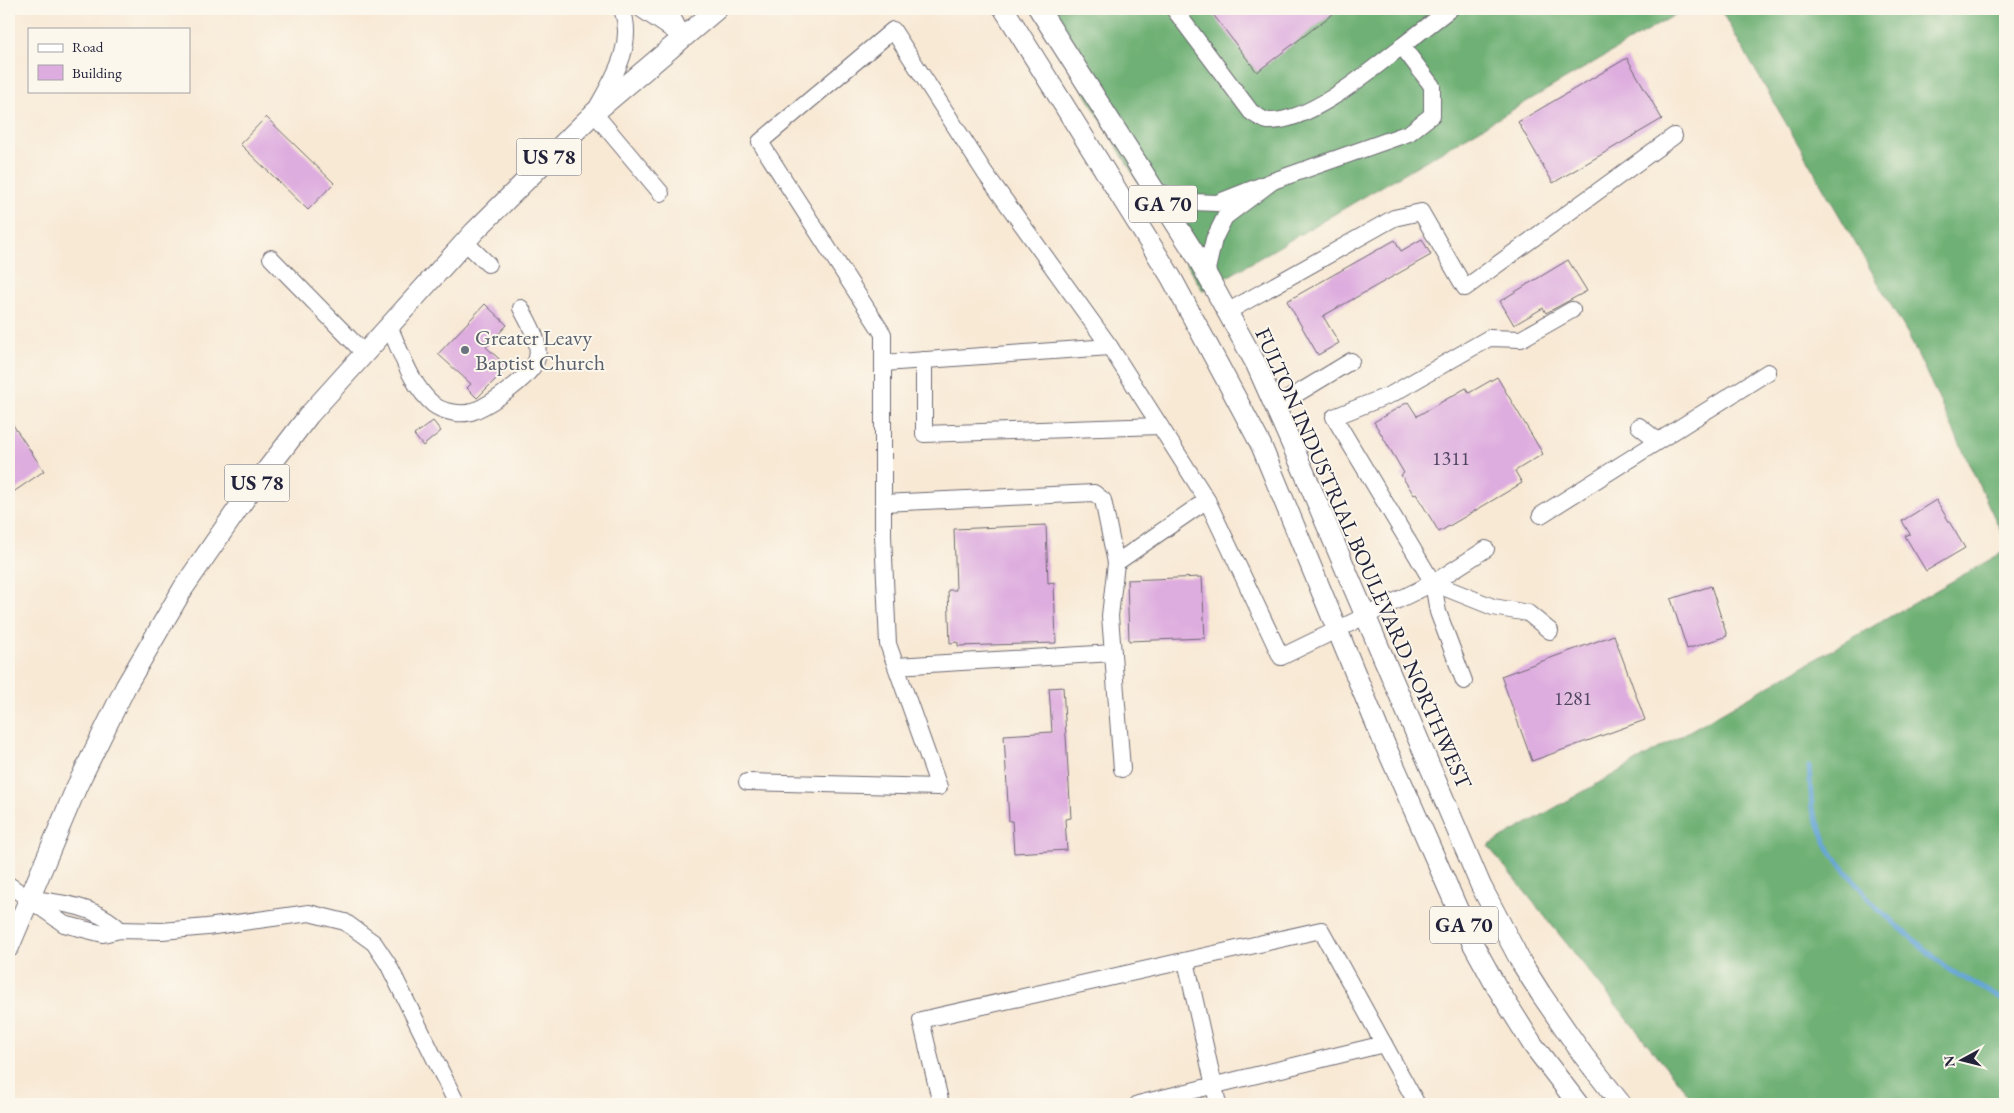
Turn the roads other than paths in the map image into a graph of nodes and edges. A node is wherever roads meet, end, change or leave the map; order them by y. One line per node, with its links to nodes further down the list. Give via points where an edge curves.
1 (622, 9): 11 (street, via 626,28 623,57)
2 (641, 9): 9 (street)
3 (668, 9): 9 (street)
4 (717, 9): 9 (main road, US 78)
5 (1004, 9): 41 (main road, GA 70, via 1171,277 1228,383 1261,445)
6 (1038, 9): 14 (main road, FULTON INDUSTRIAL BOULEVARD NORTHWEST / GA 70)
7 (1174, 9): 10 (street, via 1251,112 1266,121 1289,118 1336,96)
8 (1450, 9): 10 (street)
9 (683, 37): 11 (main road, US 78)
10 (1402, 46): 13 (street, via 1432,86 1432,114 1409,133)
11 (594, 113): 15 (street); 16 (main road, US 78)
12 (1674, 136): 22 (street, via 1465,288 1421,212 1394,218)
13 (1272, 181): 14 (street, via 1217,203 1192,202); 19 (street, via 1225,217 1214,239)
14 (1155, 191): 19 (main road, FULTON INDUSTRIAL BOULEVARD NORTHWEST / GA 70)
15 (661, 194)
16 (465, 242): 18 (street); 23 (main road, US 78)
17 (271, 258): 25 (street)
18 (488, 264)
19 (1206, 274): 22 (main road, FULTON INDUSTRIAL BOULEVARD NORTHWEST / GA 70)
20 (521, 308): 23 (street, via 537,345 537,358 531,370 510,389 473,412 430,407 408,380)
21 (1572, 310): 39 (street, via 1521,339 1489,338 1392,394 1334,417)
22 (1227, 312): 30 (main road, FULTON INDUSTRIAL BOULEVARD NORTHWEST / GA 70)
23 (389, 326): 25 (main road, US 78)
24 (1110, 347): 26 (street); 28 (street, via 985,173 893,30 760,142 883,334); 31 (street)
25 (364, 353): 49 (main road, US 78, via 303,422 246,496 184,587 100,736)
26 (924, 360): 28 (street); 31 (street, via 924,434)
27 (1351, 361): 30 (street)
28 (884, 363): 35 (street)
29 (1768, 372): 33 (street)
30 (1275, 407): 40 (main road, FULTON INDUSTRIAL BOULEVARD NORTHWEST / GA 70)
31 (1160, 426): 34 (street)
32 (1639, 426): 33 (street)
33 (1658, 441): 36 (street, via 1574,485)
34 (1207, 500): 38 (street); 41 (street, via 1281,657)
35 (882, 503): 38 (street, via 1094,493 1103,500); 44 (street, via 888,644)
36 (1541, 515)
37 (1486, 550): 39 (street)
38 (1116, 564): 43 (street, via 1110,616)
39 (1433, 583): 40 (street); 42 (street, via 1493,607 1528,613); 45 (street, via 1438,612)
40 (1366, 616): 41 (street); 60 (main road, FULTON INDUSTRIAL BOULEVARD NORTHWEST / GA 70, via 1480,886 1499,923 1561,1024)
41 (1337, 630): 59 (main road, GA 70, via 1473,944 1533,1045)
42 (1550, 631)
43 (1113, 653): 44 (street); 46 (street)
44 (896, 666): 47 (street, via 939,787)
45 (1464, 681)
46 (1122, 769)
47 (747, 782)
48 (9, 885): 49 (street)
49 (28, 898): 50 (main road, US 78); 54 (street, via 64,924 102,934 120,930 162,931 309,914 345,922 374,943 388,964)
50 (9, 946)
51 (1186, 961): 52 (street, via 1321,930); 53 (street); 55 (street, via 921,1020)
52 (1384, 1044): 53 (street); 58 (street)
53 (1214, 1086): 56 (street); 57 (street)
54 (457, 1104)
55 (941, 1104)
56 (1138, 1104)
57 (1218, 1104)
58 (1417, 1104)
59 (1578, 1104)
60 (1622, 1104)

